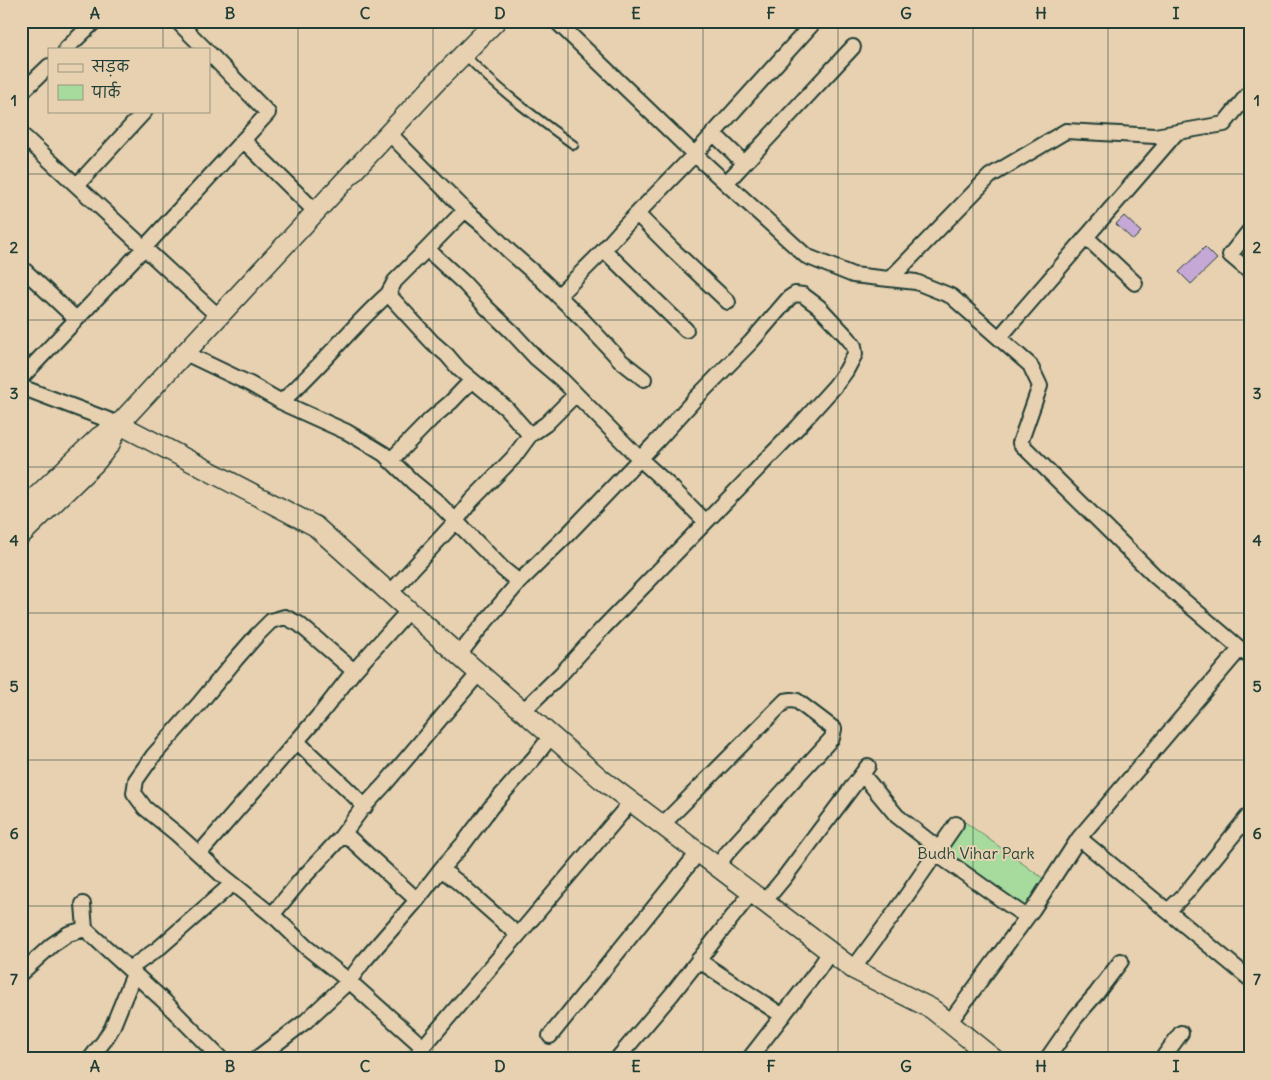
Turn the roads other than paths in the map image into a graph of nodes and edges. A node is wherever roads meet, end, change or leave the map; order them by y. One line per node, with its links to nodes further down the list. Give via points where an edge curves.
1 (95, 21): 7 (street)
2 (177, 21): 8 (street)
3 (496, 21): 9 (street)
4 (556, 21): 21 (street)
5 (815, 21): 17 (street)
6 (853, 47): 22 (street)
7 (67, 48)
8 (203, 48)
9 (464, 54): 16 (street); 20 (lane, via 526,110)
10 (210, 55): 19 (street, via 268,113)
11 (48, 67): 13 (street)
12 (1250, 92): 15 (street, via 1224,124)
13 (21, 93)
14 (144, 112): 24 (street)
15 (1177, 132): 29 (street); 35 (street, via 1155,136 1066,131 990,176)
16 (389, 133): 25 (street); 26 (street)
17 (714, 133): 21 (street); 22 (street)
18 (21, 134): 24 (street)
19 (243, 140): 26 (street); 30 (street)
20 (574, 145)
21 (695, 154): 23 (street); 27 (street)
22 (744, 163): 23 (street)
23 (726, 183): 35 (street, via 806,256 854,275)
24 (77, 185): 30 (street)
25 (465, 210): 31 (street); 38 (street)
26 (316, 212): 40 (street)
27 (637, 214): 32 (street); 39 (street)
28 (1250, 230): 34 (street, via 1230,255)
29 (1086, 237): 36 (street); 43 (street)
30 (144, 248): 40 (street); 41 (street)
31 (426, 248): 37 (street, via 395,281); 49 (street)
32 (604, 250): 38 (street); 42 (street)
33 (21, 267): 41 (street)
34 (1250, 272)
35 (890, 279): 43 (street, via 916,282 951,296)
36 (1135, 284)
37 (388, 294): 47 (street); 50 (street)
38 (558, 296): 46 (street, via 621,361)
39 (728, 302)
40 (218, 317): 44 (street)
41 (76, 320): 45 (street)
42 (686, 330)
43 (998, 338): 62 (street, via 1030,365 1040,386 1020,443 1156,577)
44 (186, 353): 50 (street); 51 (street)
45 (21, 378)
46 (644, 379)
47 (472, 380): 52 (street, via 506,408); 54 (street)
48 (21, 387): 51 (street)
49 (576, 394): 52 (street); 53 (street)
50 (281, 402): 54 (street, via 347,432)
51 (119, 424): 55 (street, via 99,437); 58 (street, via 110,444 96,462); 60 (street, via 315,526)
52 (530, 435): 56 (street)
53 (640, 459): 57 (street); 57 (street, via 789,298 803,294 819,307 854,346 852,361 798,428); 59 (street)
54 (390, 461): 56 (street)
55 (21, 511)
56 (456, 521): 59 (street); 60 (street)
57 (706, 522): 66 (street)
58 (21, 535)
59 (519, 582): 63 (street)
60 (390, 593): 61 (street)
61 (409, 610): 63 (street); 64 (street)
62 (1245, 653): 75 (street)
63 (458, 655): 65 (street)
64 (354, 671): 68 (street); 78 (street, via 299,624 285,617 271,621 153,756 136,780 134,793 145,808)
65 (480, 673): 66 (street); 70 (street)
66 (523, 711): 67 (street)
67 (551, 736): 69 (street); 80 (street)
68 (297, 741): 70 (street); 78 (street)
69 (631, 802): 73 (street); 89 (street)
70 (364, 806): 74 (street)
71 (1250, 814): 85 (street)
72 (956, 824): 76 (street)
73 (662, 825): 77 (street); 79 (street, via 785,700 797,700 834,729 832,738)
74 (344, 833): 83 (street); 86 (street)
75 (1079, 838): 85 (street); 87 (street)
76 (938, 851): 82 (street, via 897,816 865,770 784,878); 87 (street); 93 (street)
77 (698, 853): 79 (street); 101 (street)
78 (199, 854): 81 (street)
79 (717, 867): 82 (street)
80 (441, 869): 83 (street); 89 (street)
81 (232, 884): 86 (street); 94 (street)
82 (758, 897): 90 (street); 91 (street)
83 (417, 900): 97 (street)
84 (83, 904): 88 (street)
85 (1168, 911): 96 (street)
86 (272, 915): 97 (street)
87 (1027, 917): 99 (street)
88 (85, 929): 94 (street); 95 (street, via 68,934)
89 (518, 935): 102 (street)
90 (830, 952): 93 (street); 98 (street)
91 (698, 960): 98 (street); 107 (street)
92 (1121, 961): 110 (street)
93 (853, 969): 99 (street, via 932,1009)
94 (132, 972): 103 (street, via 112,1028); 104 (street)
95 (21, 973)
96 (1248, 973)
97 (350, 981): 102 (street); 105 (street, via 306,1021)
98 (782, 1016): 108 (street)
99 (949, 1023): 109 (street)
100 (1181, 1033): 111 (street)
101 (550, 1036)
102 (423, 1047): 106 (street)
103 (90, 1059)
104 (222, 1059)
105 (256, 1059)
106 (413, 1059)
107 (617, 1059)
108 (750, 1059)
109 (994, 1059)
110 (1047, 1059)
111 (1162, 1059)

